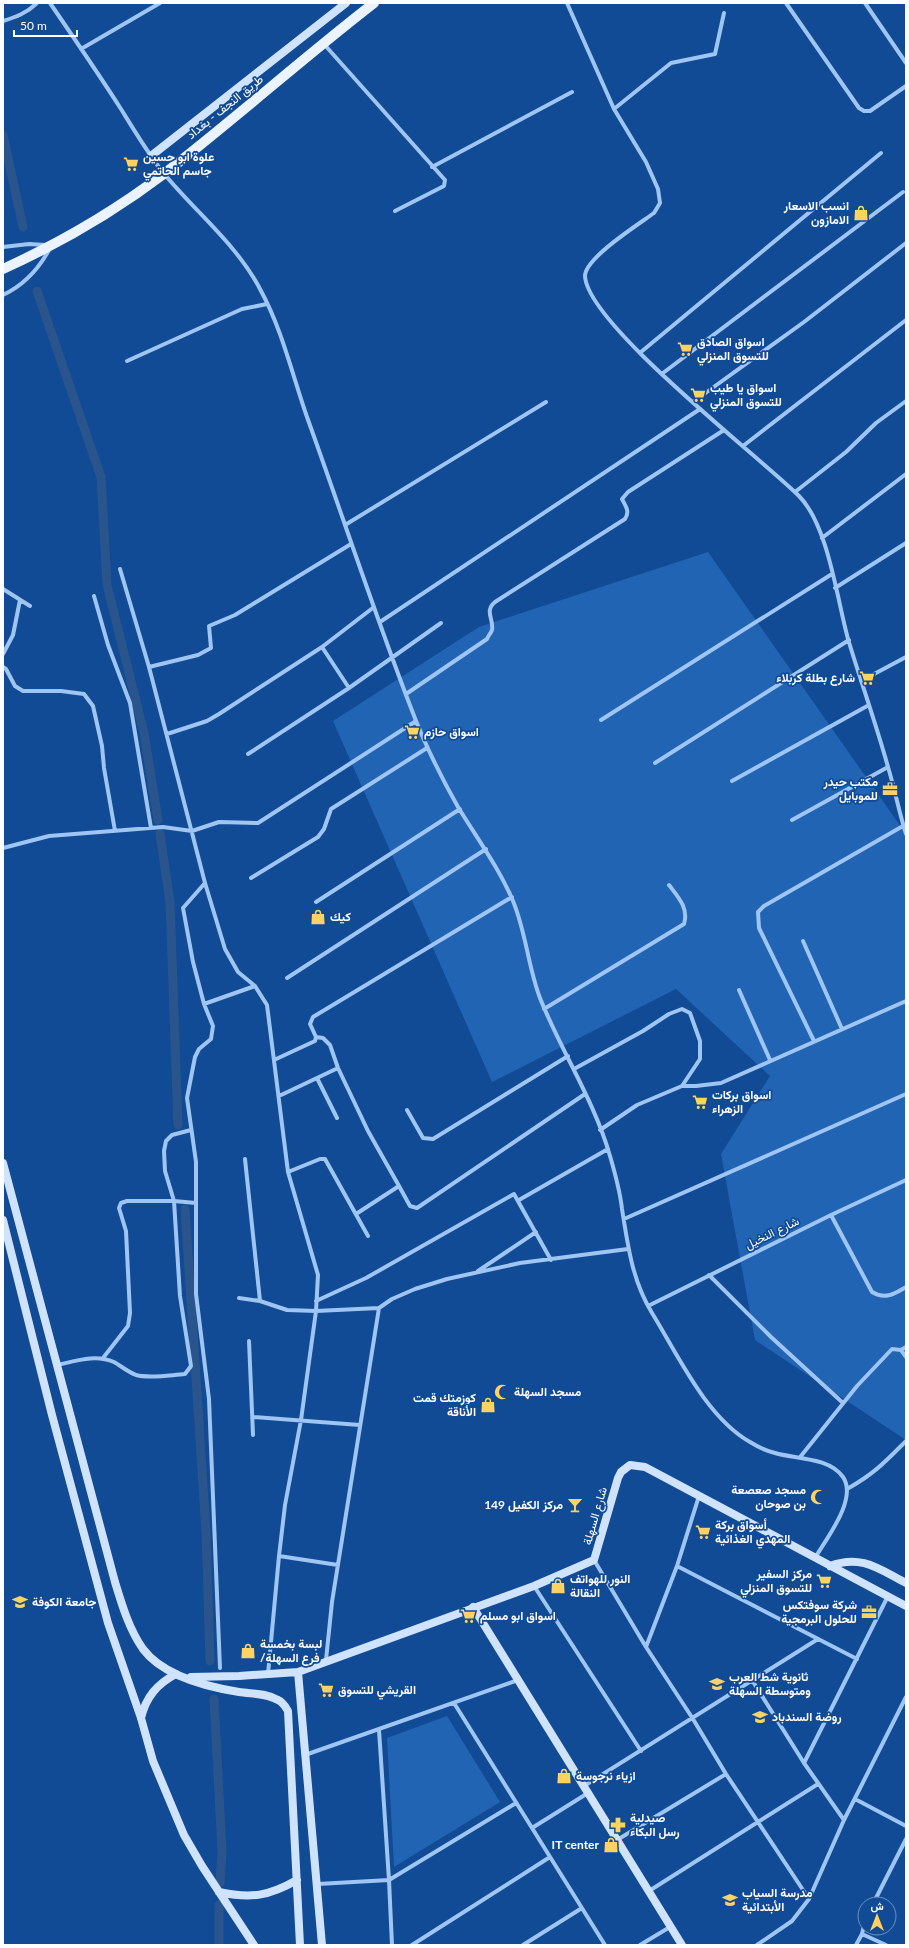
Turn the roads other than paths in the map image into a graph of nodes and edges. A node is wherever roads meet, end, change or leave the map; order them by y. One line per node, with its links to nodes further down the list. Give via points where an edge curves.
1 (37, 3): 10 (street, via 15,18)
2 (50, 3): 12 (street)
3 (160, 3): 12 (street)
4 (346, 3): 18 (main road)
5 (374, 3): 11 (main road, طريق النجف - بغداد)
6 (568, 3): 16 (street)
7 (786, 3): 14 (street, via 859,108 870,111)
8 (864, 3): 13 (street)
9 (724, 13): 16 (street, via 715,54 671,63)
10 (3, 21)
11 (323, 43): 19 (street); 20 (main road, طريق النجف - بغداد)
12 (80, 49): 18 (street)
13 (906, 63)
14 (906, 86)
15 (572, 92): 19 (street)
16 (614, 109): 30 (street, via 646,162 658,189 660,203 654,212 588,263 585,276 594,301)
17 (881, 153): 30 (street)
18 (151, 156): 20 (street)
19 (432, 167): 22 (street, via 445,180 445,184)
20 (164, 173): 24 (main road, طريق النجف - بغداد, via 98,218); 28 (street, via 245,265)
21 (903, 192): 32 (street)
22 (395, 211)
23 (906, 243): 35 (street, via 804,322)
24 (52, 245): 25 (street); 26 (main road, طريق النجف - بغداد); 27 (street, via 32,274)
25 (3, 247)
26 (3, 269)
27 (3, 295)
28 (267, 304): 31 (street, via 242,309); 41 (street, via 279,329)
29 (906, 320): 38 (street)
30 (641, 352): 32 (street)
31 (127, 361)
32 (663, 373): 35 (street)
33 (906, 401): 40 (street, via 876,423 846,452)
34 (546, 402): 41 (street)
35 (693, 402): 36 (street)
36 (700, 409): 37 (street); 53 (street)
37 (724, 430): 38 (street); 64 (street, via 628,492 622,499 628,509 625,519 495,602 489,611 492,630 487,639)
38 (743, 446): 40 (street)
39 (906, 474): 42 (street)
40 (795, 492): 42 (street, via 816,519)
41 (345, 525): 44 (street)
42 (822, 538): 46 (street)
43 (906, 543): 47 (street)
44 (351, 544): 52 (street); 61 (street, via 236,615 209,626 211,648 198,655)
45 (120, 569): 61 (street)
46 (832, 574): 47 (street); 66 (street)
47 (835, 588): 55 (street)
48 (3, 589): 50 (street)
49 (94, 596): 77 (street, via 108,645 130,703)
50 (20, 600): 51 (street); 57 (street, via 13,635)
51 (30, 606)
52 (374, 607): 53 (street); 56 (street)
53 (380, 622): 59 (street)
54 (441, 623): 59 (street)
55 (849, 640): 62 (street); 71 (street)
56 (322, 647): 63 (street); 68 (street, via 207,721)
57 (3, 654)
58 (906, 657): 62 (street)
59 (393, 658): 63 (street); 64 (street)
60 (3, 667): 78 (street, via 15,686 22,691 84,694 94,706)
61 (149, 667): 68 (street)
62 (861, 680): 65 (street)
63 (349, 688): 70 (street)
64 (406, 694): 67 (street)
65 (869, 705): 72 (street); 73 (street)
66 (601, 720)
67 (416, 721): 69 (street); 79 (street, via 258,823 219,822)
68 (167, 734): 79 (street)
69 (427, 748): 74 (street); 83 (street, via 331,809 324,830 318,837)
70 (248, 754)
71 (655, 763)
72 (888, 767): 75 (street); 76 (street)
73 (732, 781)
74 (460, 809): 82 (street); 87 (street)
75 (792, 820)
76 (903, 826): 80 (street); 97 (street, via 764,906 758,912 759,928)
77 (151, 828): 78 (street); 79 (street, via 163,826)
78 (115, 831): 81 (street, via 49,836)
79 (192, 831): 84 (street)
80 (906, 834)
81 (3, 848)
82 (486, 850): 86 (street); 89 (street)
83 (251, 878)
84 (205, 883): 90 (street, via 225,949 238,972); 93 (street, via 183,908)
85 (669, 885): 94 (street, via 684,907 684,924)
86 (512, 897): 94 (street, via 534,982); 96 (street, via 313,1017 310,1024)
87 (316, 902)
88 (803, 941): 95 (street)
89 (287, 978)
90 (256, 986): 93 (street); 99 (street, via 268,1005)
91 (739, 990): 100 (street)
92 (906, 1001): 95 (street)
93 (204, 1004): 110 (street, via 213,1026 211,1039 199,1049 196,1056 187,1098)
94 (544, 1009): 98 (street)
95 (842, 1029): 97 (street)
96 (316, 1037): 99 (street, via 313,1044); 101 (street, via 323,1038 330,1045)
97 (814, 1041): 100 (street)
98 (568, 1056): 102 (street); 108 (street, via 433,1139 423,1138)
99 (274, 1060): 107 (street)
100 (770, 1060): 104 (street, via 721,1083)
101 (338, 1068): 103 (street); 117 (street, via 368,1131)
102 (574, 1069): 104 (street, via 682,1009 690,1013 700,1041 700,1059); 105 (street)
103 (317, 1078): 107 (street); 109 (street)
104 (682, 1086): 111 (street, via 637,1105)
105 (585, 1094): 111 (street); 117 (street, via 417,1208 410,1206)
106 (906, 1094): 123 (street)
107 (279, 1096): 115 (street)
108 (407, 1110)
109 (337, 1118)
110 (191, 1130): 119 (street, via 172,1135 166,1141 165,1171); 120 (street, via 196,1162)
111 (600, 1130): 112 (street)
112 (608, 1149): 118 (street); 123 (street)
113 (244, 1159): 133 (street)
114 (3, 1163): 143 (main road)
115 (288, 1172): 121 (street, via 325,1159); 134 (street, via 318,1275)
116 (906, 1180): 122 (street, شارع النخيل)
117 (399, 1186): 121 (street)
118 (519, 1200): 125 (street); 134 (street, via 514,1194 366,1278)
119 (174, 1201): 120 (street); 142 (street, via 121,1203 119,1208 126,1231 130,1313 128,1326); 142 (street, via 180,1296 191,1366 185,1374 145,1376 134,1374)
120 (196, 1203): 168 (street, via 196,1294 209,1399)
121 (356, 1214): 126 (street)
122 (831, 1215): 130 (street, شارع النخيل); 131 (street, via 872,1292 879,1296 889,1296)
123 (624, 1219): 127 (street)
124 (3, 1220): 177 (main road, via 108,1623)
125 (536, 1232): 128 (street); 129 (street)
126 (368, 1236)
127 (628, 1249): 128 (street); 135 (street, via 634,1276)
128 (551, 1260): 129 (street, via 520,1263)
129 (476, 1273): 136 (street, via 415,1289)
130 (709, 1275): 135 (street, شارع النخيل); 144 (street, via 771,1337)
131 (906, 1287)
132 (239, 1298): 133 (street)
133 (260, 1301): 137 (street, via 287,1310)
134 (316, 1301): 137 (street)
135 (648, 1306): 150 (street, via 703,1396 737,1434 752,1444 780,1455)
136 (379, 1308): 137 (street); 147 (street)
137 (316, 1311): 146 (street)
138 (249, 1341): 145 (street)
139 (906, 1347): 140 (street)
140 (901, 1350): 141 (street); 144 (street, via 892,1349)
141 (906, 1357)
142 (103, 1358): 143 (street)
143 (56, 1365): 170 (main road, via 124,1613 144,1650 162,1667)
144 (843, 1402): 150 (street)
145 (253, 1417): 146 (street); 148 (street)
146 (301, 1420): 147 (street); 153 (street)
147 (360, 1425): 156 (street)
148 (253, 1435)
149 (906, 1441): 151 (street, via 883,1465)
150 (801, 1456): 151 (street, via 836,1470 843,1477)
151 (847, 1489): 154 (street, via 846,1502)
152 (699, 1495): 154 (main road, شارع السهلة); 155 (main road, شارع السهلة, via 645,1467 635,1465 625,1468 618,1478); 157 (street)
153 (279, 1556): 156 (street); 171 (street)
154 (815, 1558): 158 (main road, شارع السهلة)
155 (594, 1560): 160 (main road, شارع السهلة); 165 (street)
156 (338, 1565): 167 (street)
157 (677, 1566): 164 (street); 165 (street)
158 (830, 1566): 159 (main road, via 850,1561 864,1563); 161 (main road, شارع السهلة)
159 (906, 1583)
160 (534, 1586): 163 (main road, شارع السهلة); 180 (street)
161 (888, 1596): 162 (main road, شارع السهلة); 166 (street)
162 (906, 1606)
163 (473, 1607): 167 (main road, شارع السهلة); 173 (main road)
164 (818, 1639): 166 (street); 174 (street)
165 (646, 1647): 178 (street)
166 (856, 1659): 182 (street)
167 (326, 1660): 169 (main road, شارع السهلة)
168 (220, 1668)
169 (298, 1672): 171 (main road, شارع السهلة); 181 (main road)
170 (176, 1674): 172 (main road); 177 (main road, via 165,1680 149,1696)
171 (268, 1675): 172 (main road, شارع السهلة)
172 (186, 1677): 195 (main road, via 216,1688 266,1695 277,1699 286,1707)
173 (518, 1680): 176 (street); 185 (main road)
174 (752, 1680): 178 (street); 182 (street)
175 (906, 1697): 186 (street)
176 (454, 1703): 179 (street); 187 (street)
177 (141, 1718): 199 (main road, via 153,1761 184,1835)
178 (693, 1719): 180 (street); 183 (street)
179 (379, 1730): 181 (street); 196 (street)
180 (641, 1751): 185 (street)
181 (306, 1755): 197 (main road)
182 (804, 1763): 184 (street)
183 (726, 1774): 189 (street); 193 (street)
184 (818, 1784): 188 (street); 189 (street)
185 (586, 1790): 191 (street); 193 (main road)
186 (855, 1799): 188 (street); 190 (street)
187 (516, 1803): 191 (street); 196 (street)
188 (844, 1820): 201 (street)
189 (758, 1822): 198 (street); 201 (street)
190 (906, 1826)
191 (532, 1828): 194 (street)
192 (906, 1839): 200 (street)
193 (617, 1840): 198 (main road)
194 (550, 1857): 202 (street); 210 (street)
195 (297, 1880): 199 (main road, via 279,1890 260,1896 239,1896); 207 (main road)
196 (389, 1880): 197 (street); 209 (street)
197 (318, 1884): 208 (main road)
198 (648, 1891): 203 (main road)
199 (219, 1892): 206 (main road)
200 (878, 1896)
201 (809, 1899): 215 (street, via 792,1921)
202 (582, 1908): 211 (street); 212 (street)
203 (670, 1927): 213 (street); 214 (main road)
204 (861, 1936): 216 (street)
205 (866, 1936): 217 (street)
206 (254, 1945)
207 (300, 1945)
208 (322, 1945)
209 (392, 1945)
210 (412, 1945)
211 (523, 1945)
212 (605, 1945)
213 (640, 1945)
214 (682, 1945)
215 (756, 1945)
216 (856, 1945)
217 (886, 1945)

